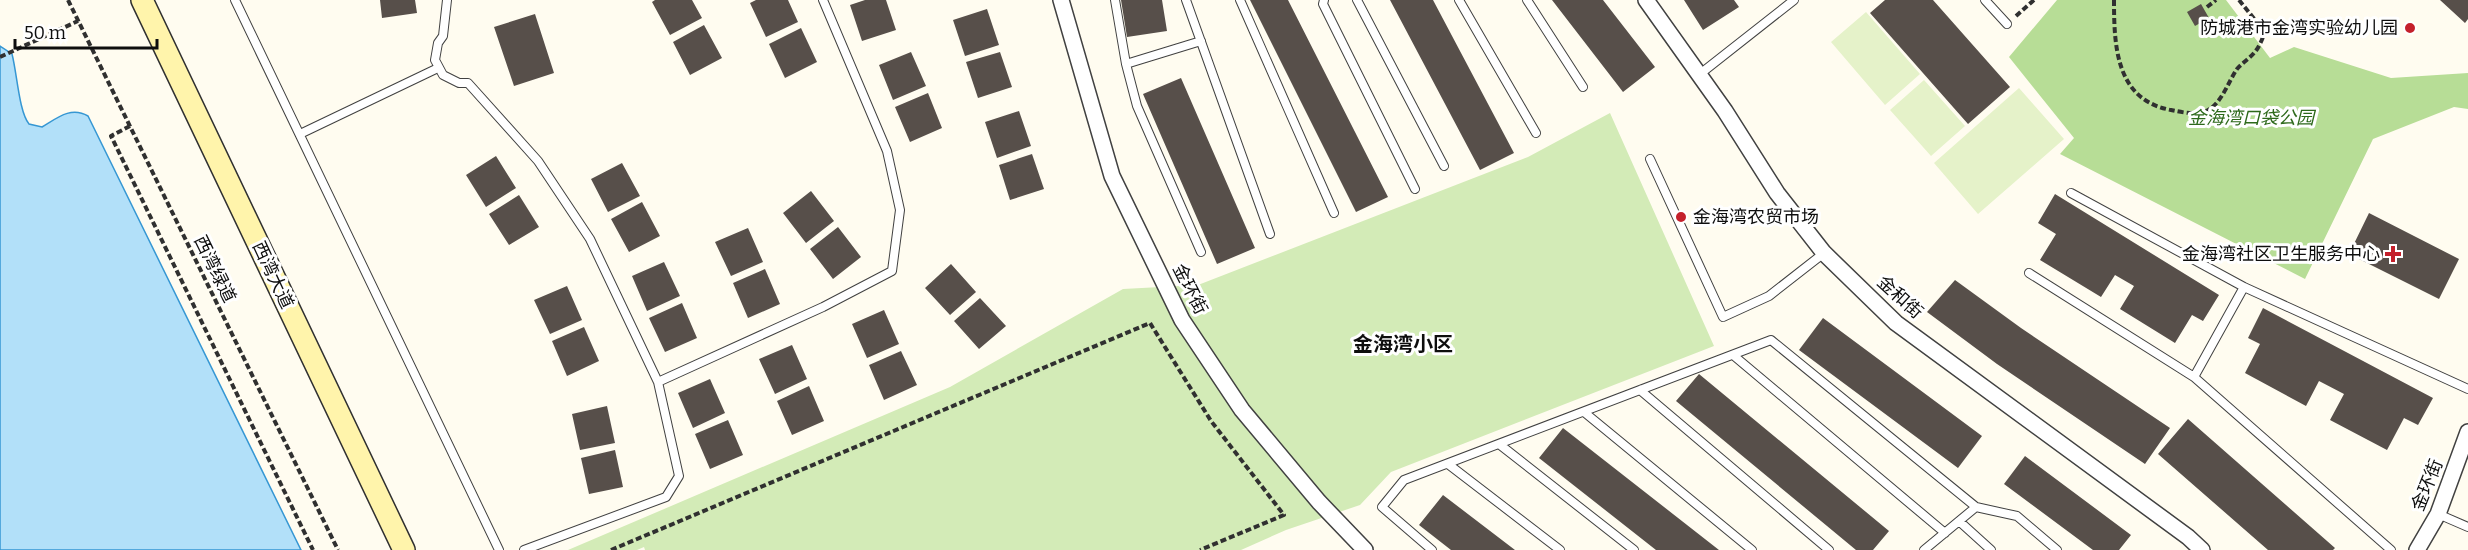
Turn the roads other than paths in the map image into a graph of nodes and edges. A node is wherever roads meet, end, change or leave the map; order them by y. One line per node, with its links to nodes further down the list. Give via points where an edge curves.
1 (142, 0): 48 (main road, 西湾大道)
2 (235, 0): 23 (lane)
3 (447, 0): 19 (lane, via 443,36 435,51)
4 (823, 0): 36 (lane, via 887,150 900,210 892,271)
5 (1061, 0): 51 (street, 金环街, via 1112,176 1182,320 1242,410)
6 (1115, 0): 18 (lane)
7 (1186, 0): 17 (lane)
8 (1240, 0): 28 (lane)
9 (1324, 0): 26 (lane)
10 (1357, 0): 25 (lane)
11 (1459, 0): 22 (lane)
12 (1527, 0): 21 (lane)
13 (1646, 0): 20 (street, 金和街)
14 (1794, 0): 20 (lane)
15 (1985, 0): 16 (lane)
16 (2007, 24)
17 (1201, 41): 18 (lane); 29 (lane)
18 (1126, 64): 30 (lane, via 1137,106)
19 (438, 68): 23 (lane); 36 (lane, via 451,80 468,83 538,161 590,239)
20 (1700, 74): 31 (street, 金和街, via 1777,193)
21 (1583, 87)
22 (1536, 133)
23 (300, 134): 49 (lane)
24 (1650, 159): 31 (lane, via 1723,317 1769,296)
25 (1444, 166)
26 (1415, 189)
27 (2071, 192): 33 (lane)
28 (1335, 213)
29 (1270, 234)
30 (1201, 252)
31 (1824, 253): 60 (street, 金和街, via 1896,323)
32 (2029, 273): 35 (lane)
33 (2244, 287): 35 (lane); 37 (lane)
34 (1733, 355): 38 (lane); 43 (lane, via 1771,340); 47 (lane)
35 (2194, 377): 61 (lane)
36 (658, 382): 50 (lane, via 679,476 666,497)
37 (2468, 389)
38 (1640, 390): 39 (lane); 56 (lane)
39 (1584, 412): 41 (lane); 55 (lane)
40 (2468, 432): 44 (street, 金环街)
41 (1499, 444): 42 (lane); 54 (lane)
42 (1448, 464): 52 (lane, via 1404,480 1382,507); 53 (lane)
43 (1976, 507): 45 (lane); 59 (lane, via 2017,516)
44 (2438, 514): 46 (lane); 62 (street, 金环街)
45 (1959, 521): 47 (lane); 58 (lane)
46 (2468, 527)
47 (1945, 532): 57 (lane)
48 (404, 550)
49 (498, 550)
50 (524, 550)
51 (1365, 550)
52 (1432, 550)
53 (1560, 550)
54 (1634, 550)
55 (1752, 550)
56 (1829, 550)
57 (1924, 550)
58 (1991, 550)
59 (2057, 550)
60 (2202, 550)
61 (2391, 550)
62 (2417, 550)

